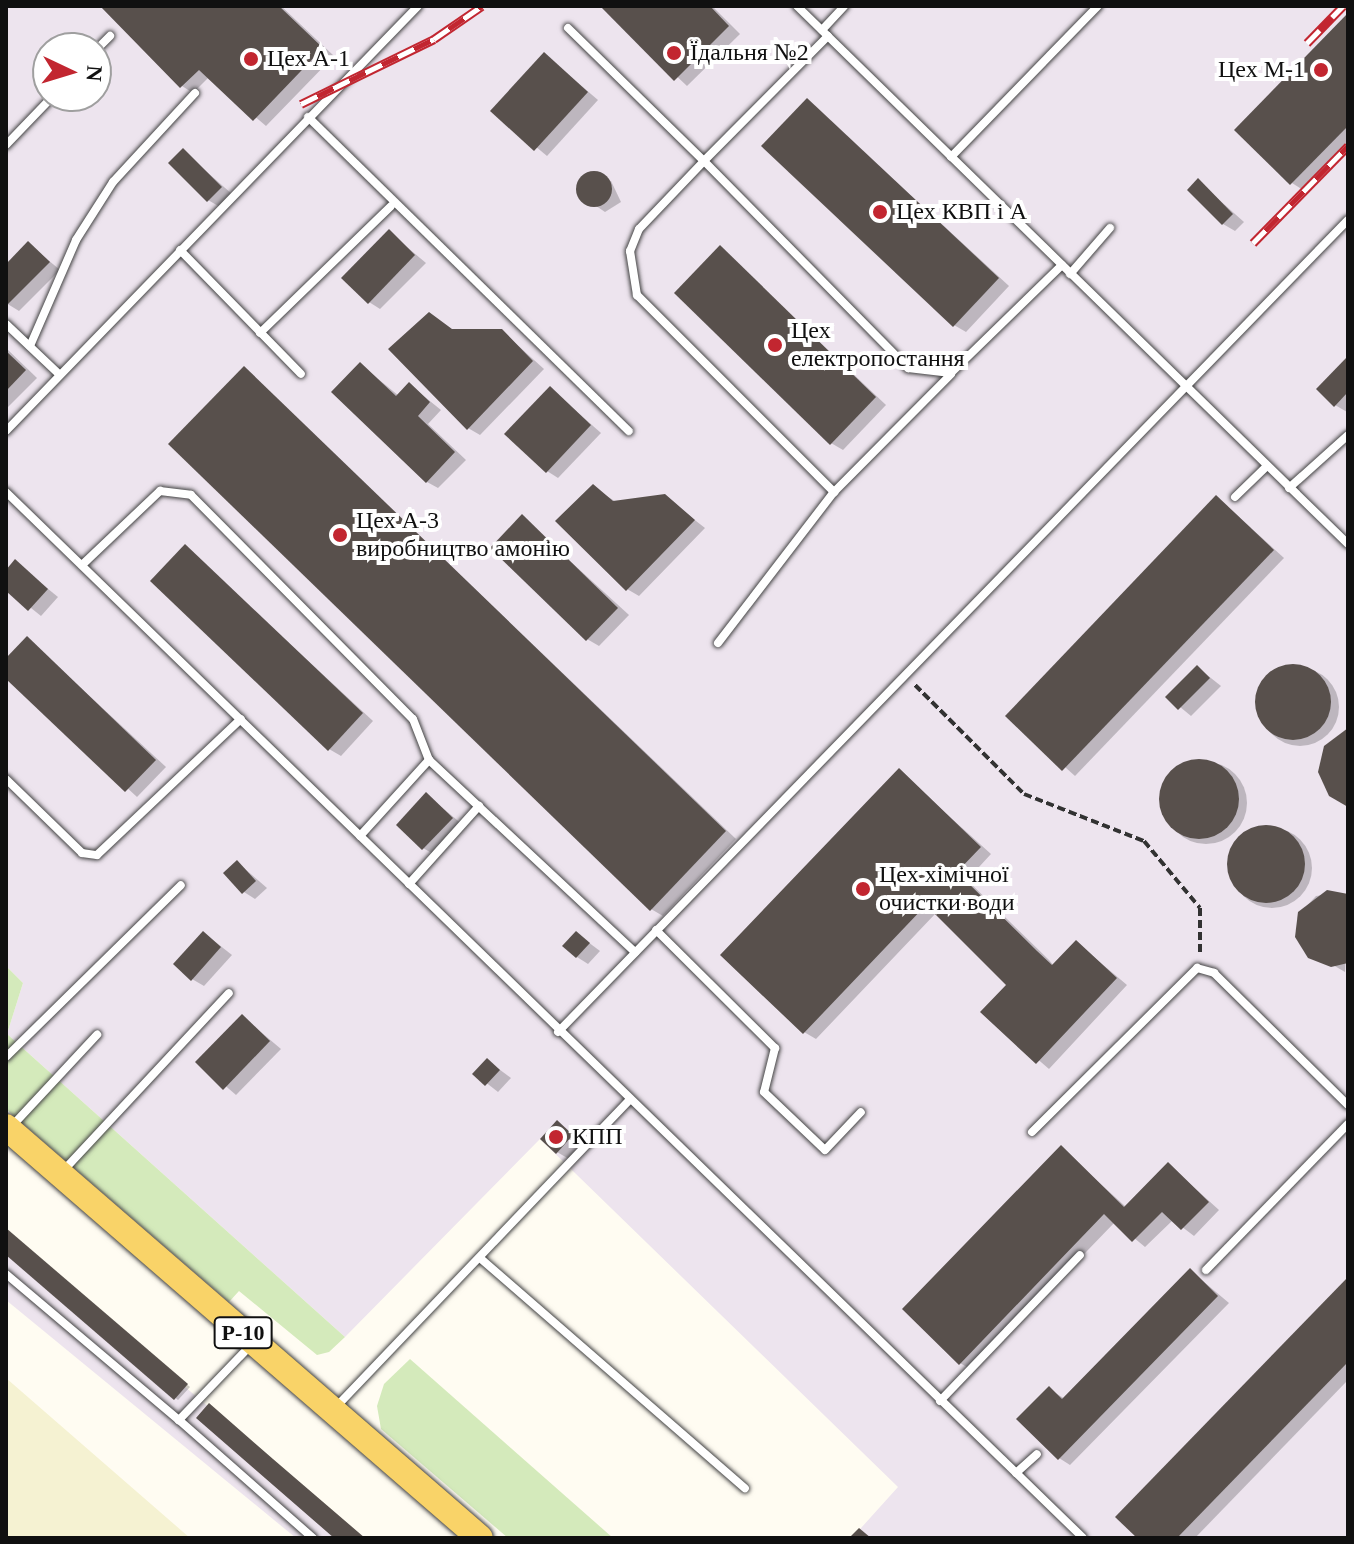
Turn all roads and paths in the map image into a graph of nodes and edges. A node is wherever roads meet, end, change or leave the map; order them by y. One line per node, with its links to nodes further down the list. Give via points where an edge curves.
1 (418, 6): 9 (lane)
2 (797, 6): 6 (lane)
3 (844, 6): 6 (lane)
4 (1098, 6): 11 (lane)
5 (568, 28): 12 (lane)
6 (825, 33): 11 (lane); 12 (lane)
7 (195, 93): 21 (lane, via 105,194 59,274)
8 (38, 112): 10 (lane)
9 (308, 117): 13 (lane); 16 (lane)
10 (6, 145)
11 (951, 157): 17 (lane)
12 (704, 161): 22 (lane, via 908,368); 32 (lane, via 639,229 630,251 637,295)
13 (391, 206): 20 (lane); 27 (lane, via 413,213)
14 (1348, 220): 25 (lane)
15 (1110, 228): 18 (lane)
16 (180, 250): 20 (lane); 24 (lane)
17 (1062, 265): 18 (lane); 22 (lane)
18 (1070, 274): 25 (lane)
19 (6, 324): 21 (lane)
20 (260, 333): 23 (lane)
21 (30, 346): 24 (lane)
22 (951, 373): 32 (lane)
23 (301, 374)
24 (60, 375): 26 (lane)
25 (1186, 387): 29 (lane); 37 (lane)
26 (6, 431)
27 (629, 431)
28 (1348, 435): 30 (lane)
29 (1267, 466): 30 (lane); 33 (lane)
30 (1289, 488): 34 (lane)
31 (6, 492): 35 (lane)
32 (834, 492): 36 (lane)
33 (1235, 497)
34 (1348, 544)
35 (82, 565): 38 (lane); 39 (lane, via 160,491 191,495 413,719)
36 (718, 643)
37 (905, 675): 45 (lane); 47 (path, via 1024,794 1144,841 1200,908)
38 (241, 719): 40 (lane, via 97,855 82,853); 42 (lane)
39 (429, 760): 41 (lane); 42 (lane)
40 (6, 779)
41 (479, 806): 43 (lane); 46 (lane)
42 (360, 836): 43 (lane)
43 (409, 884): 49 (lane)
44 (181, 885): 51 (lane)
45 (656, 930): 46 (lane); 54 (lane, via 775,1048 764,1092 825,1150)
46 (635, 952): 49 (lane)
47 (1197, 968): 53 (lane, via 1214,973); 57 (lane)
48 (229, 993): 58 (lane)
49 (558, 1032): 52 (lane)
50 (97, 1035): 56 (lane)
51 (6, 1057)
52 (628, 1101): 60 (lane); 64 (lane)
53 (1348, 1105)
54 (861, 1112)
55 (1348, 1124): 61 (lane)
56 (7, 1128): 58 (main road, Р-10)
57 (1032, 1132)
58 (60, 1174): 63 (main road, Р-10)
59 (1080, 1255): 64 (lane)
60 (480, 1258): 65 (lane); 69 (lane)
61 (1206, 1270)
62 (6, 1274): 66 (lane)
63 (254, 1343): 65 (main road, Р-10); 66 (lane)
64 (940, 1401): 68 (lane)
65 (332, 1411): 71 (main road, Р-10)
66 (179, 1420): 70 (lane)
67 (1037, 1454): 68 (lane)
68 (1016, 1473): 72 (lane)
69 (745, 1488)
70 (313, 1538)
71 (480, 1538)
72 (1083, 1538)

